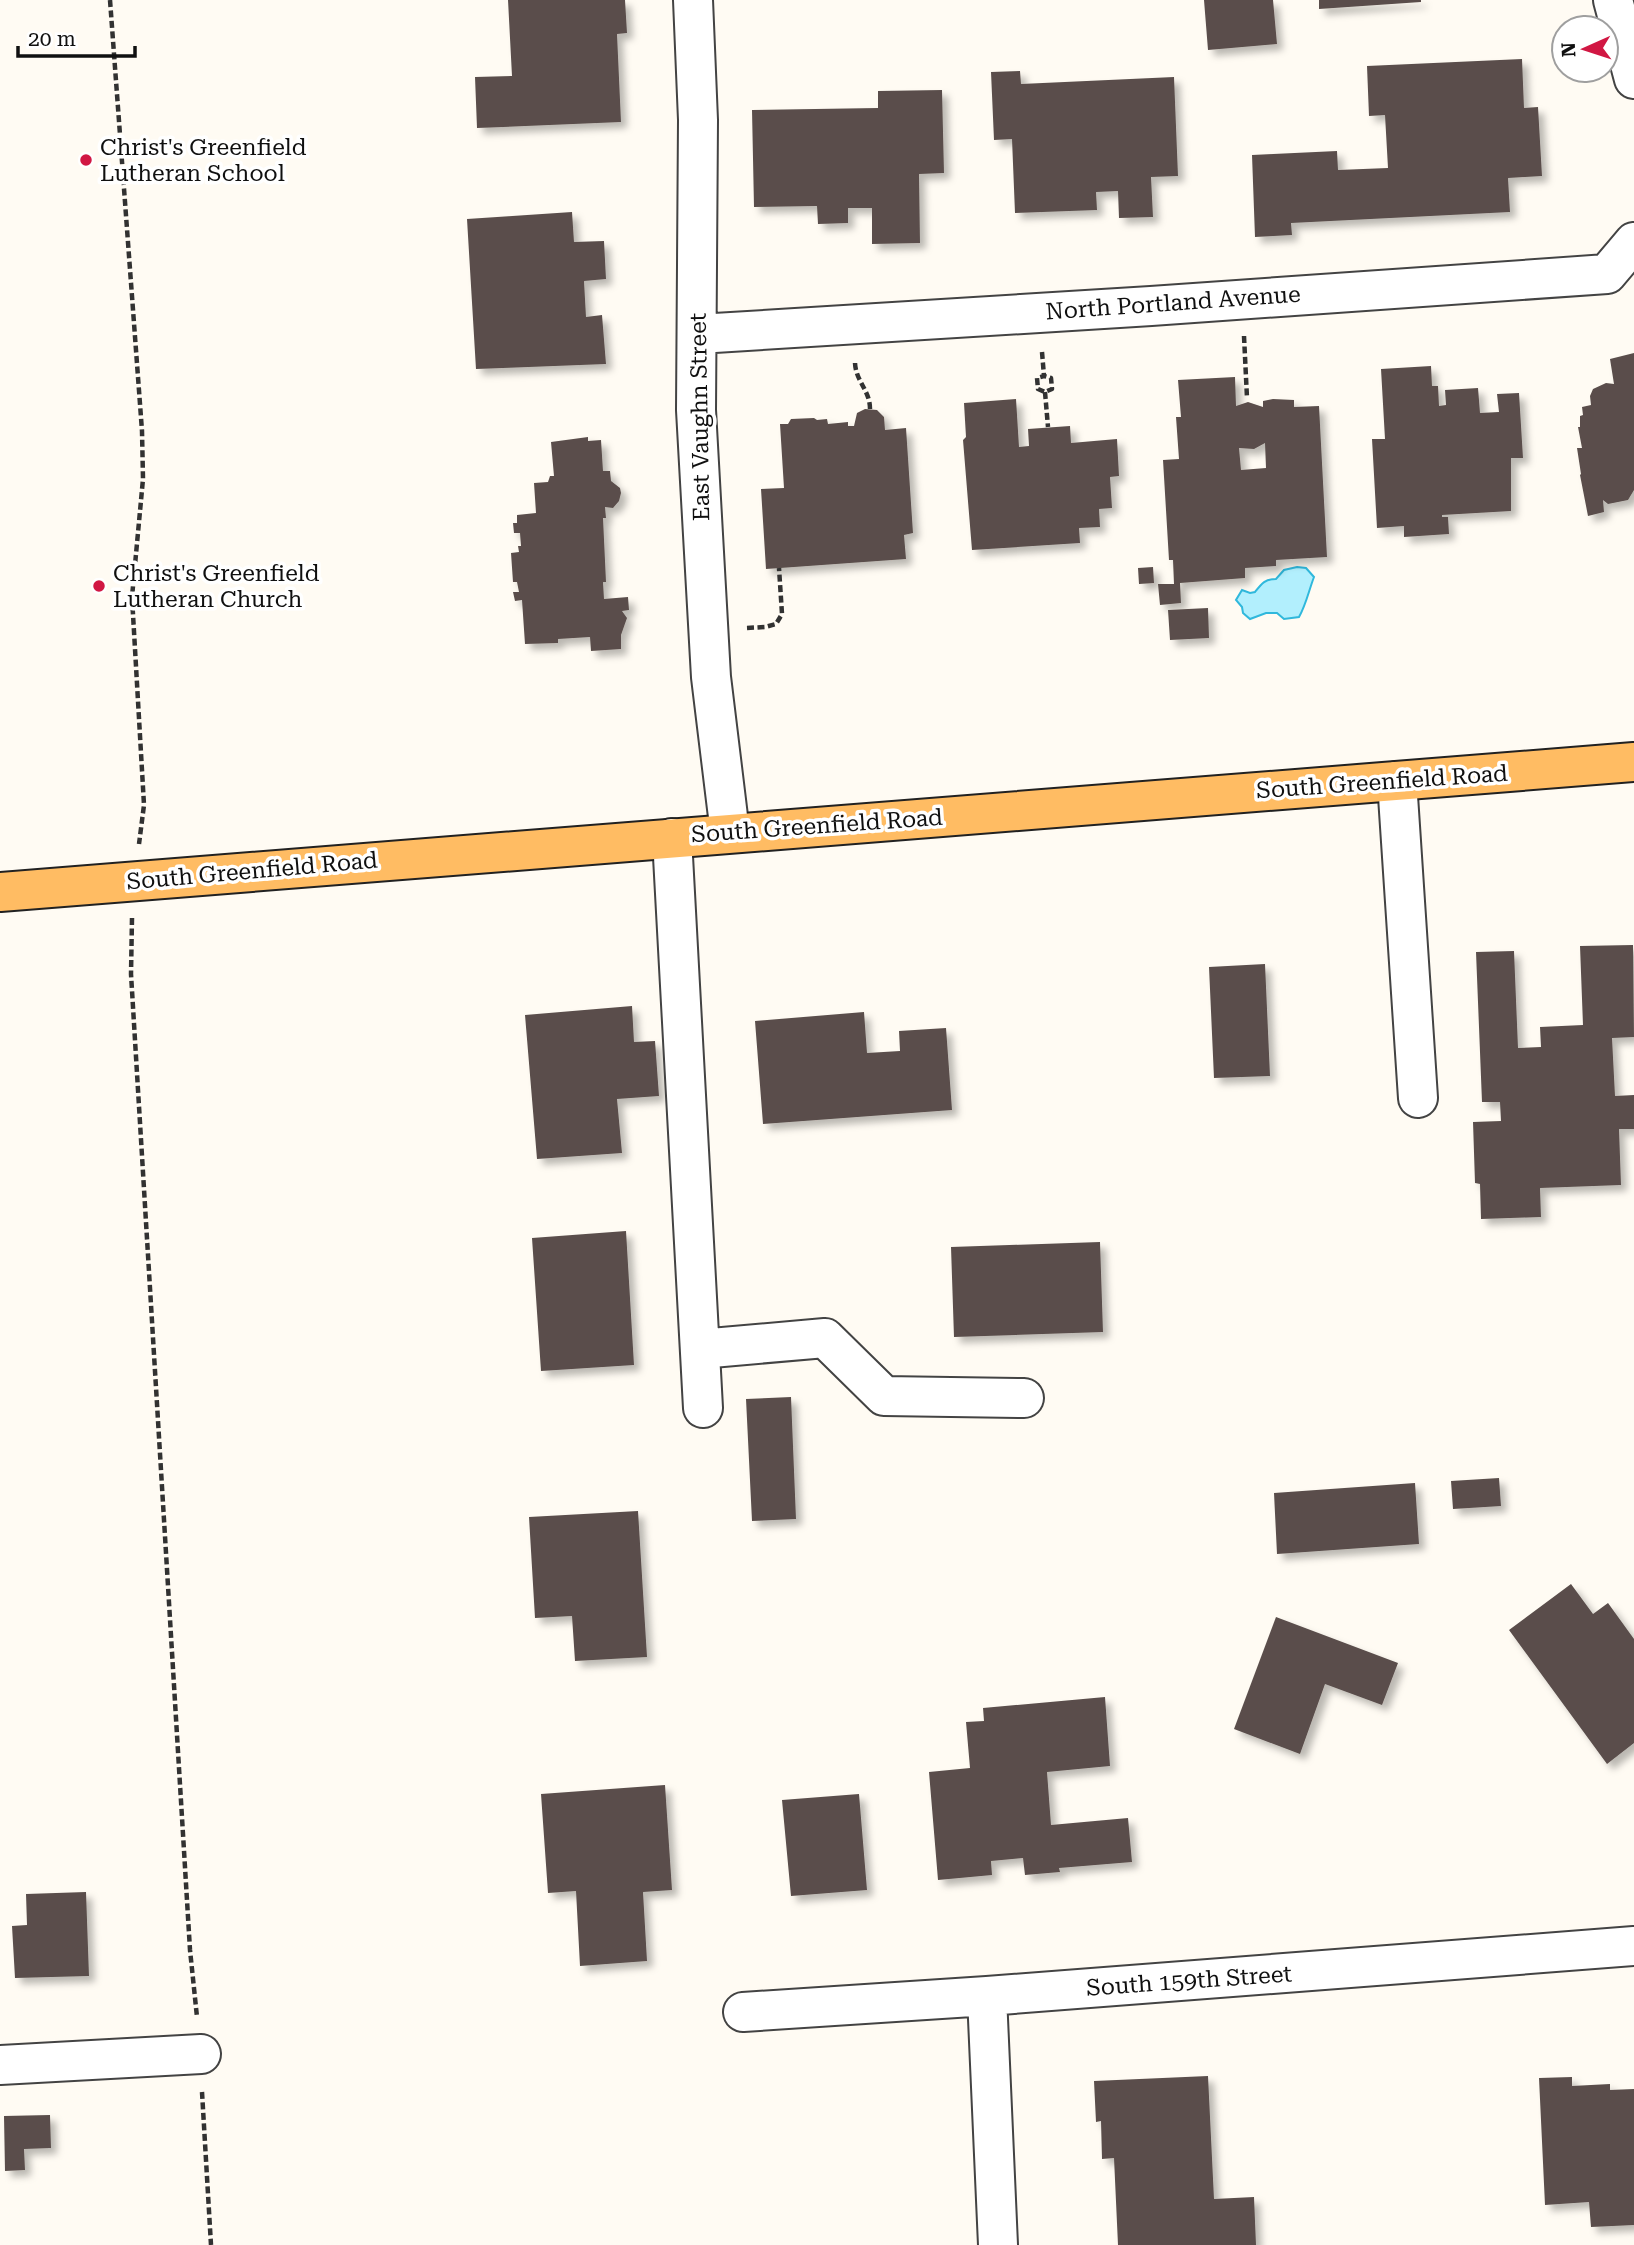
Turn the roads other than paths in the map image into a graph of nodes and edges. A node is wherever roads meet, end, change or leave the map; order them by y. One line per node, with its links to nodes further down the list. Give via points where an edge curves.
1 (693, 0): 5 (street, East Vaughn Street)
2 (1613, 0): 3 (street)
3 (1634, 79)
4 (1634, 242): 5 (street, North Portland Avenue, via 1607,274)
5 (698, 334): 8 (street, East Vaughn Street, via 696,410 711,677)
6 (1634, 762): 7 (main road, South Greenfield Road)
7 (1397, 781): 8 (main road, South Greenfield Road); 11 (street)
8 (730, 833): 9 (main road, South Greenfield Road)
9 (672, 838): 10 (main road, South Greenfield Road); 12 (street)
10 (0, 892)
11 (1418, 1098)
12 (700, 1349): 13 (street, via 825,1338 884,1396); 14 (street)
13 (1024, 1398)
14 (703, 1408)
15 (1634, 1946): 16 (street, South 159th Street)
16 (987, 1996): 17 (street, South 159th Street); 20 (street)
17 (743, 2012)
18 (201, 2054): 19 (street)
19 (0, 2065)
20 (998, 2245)

